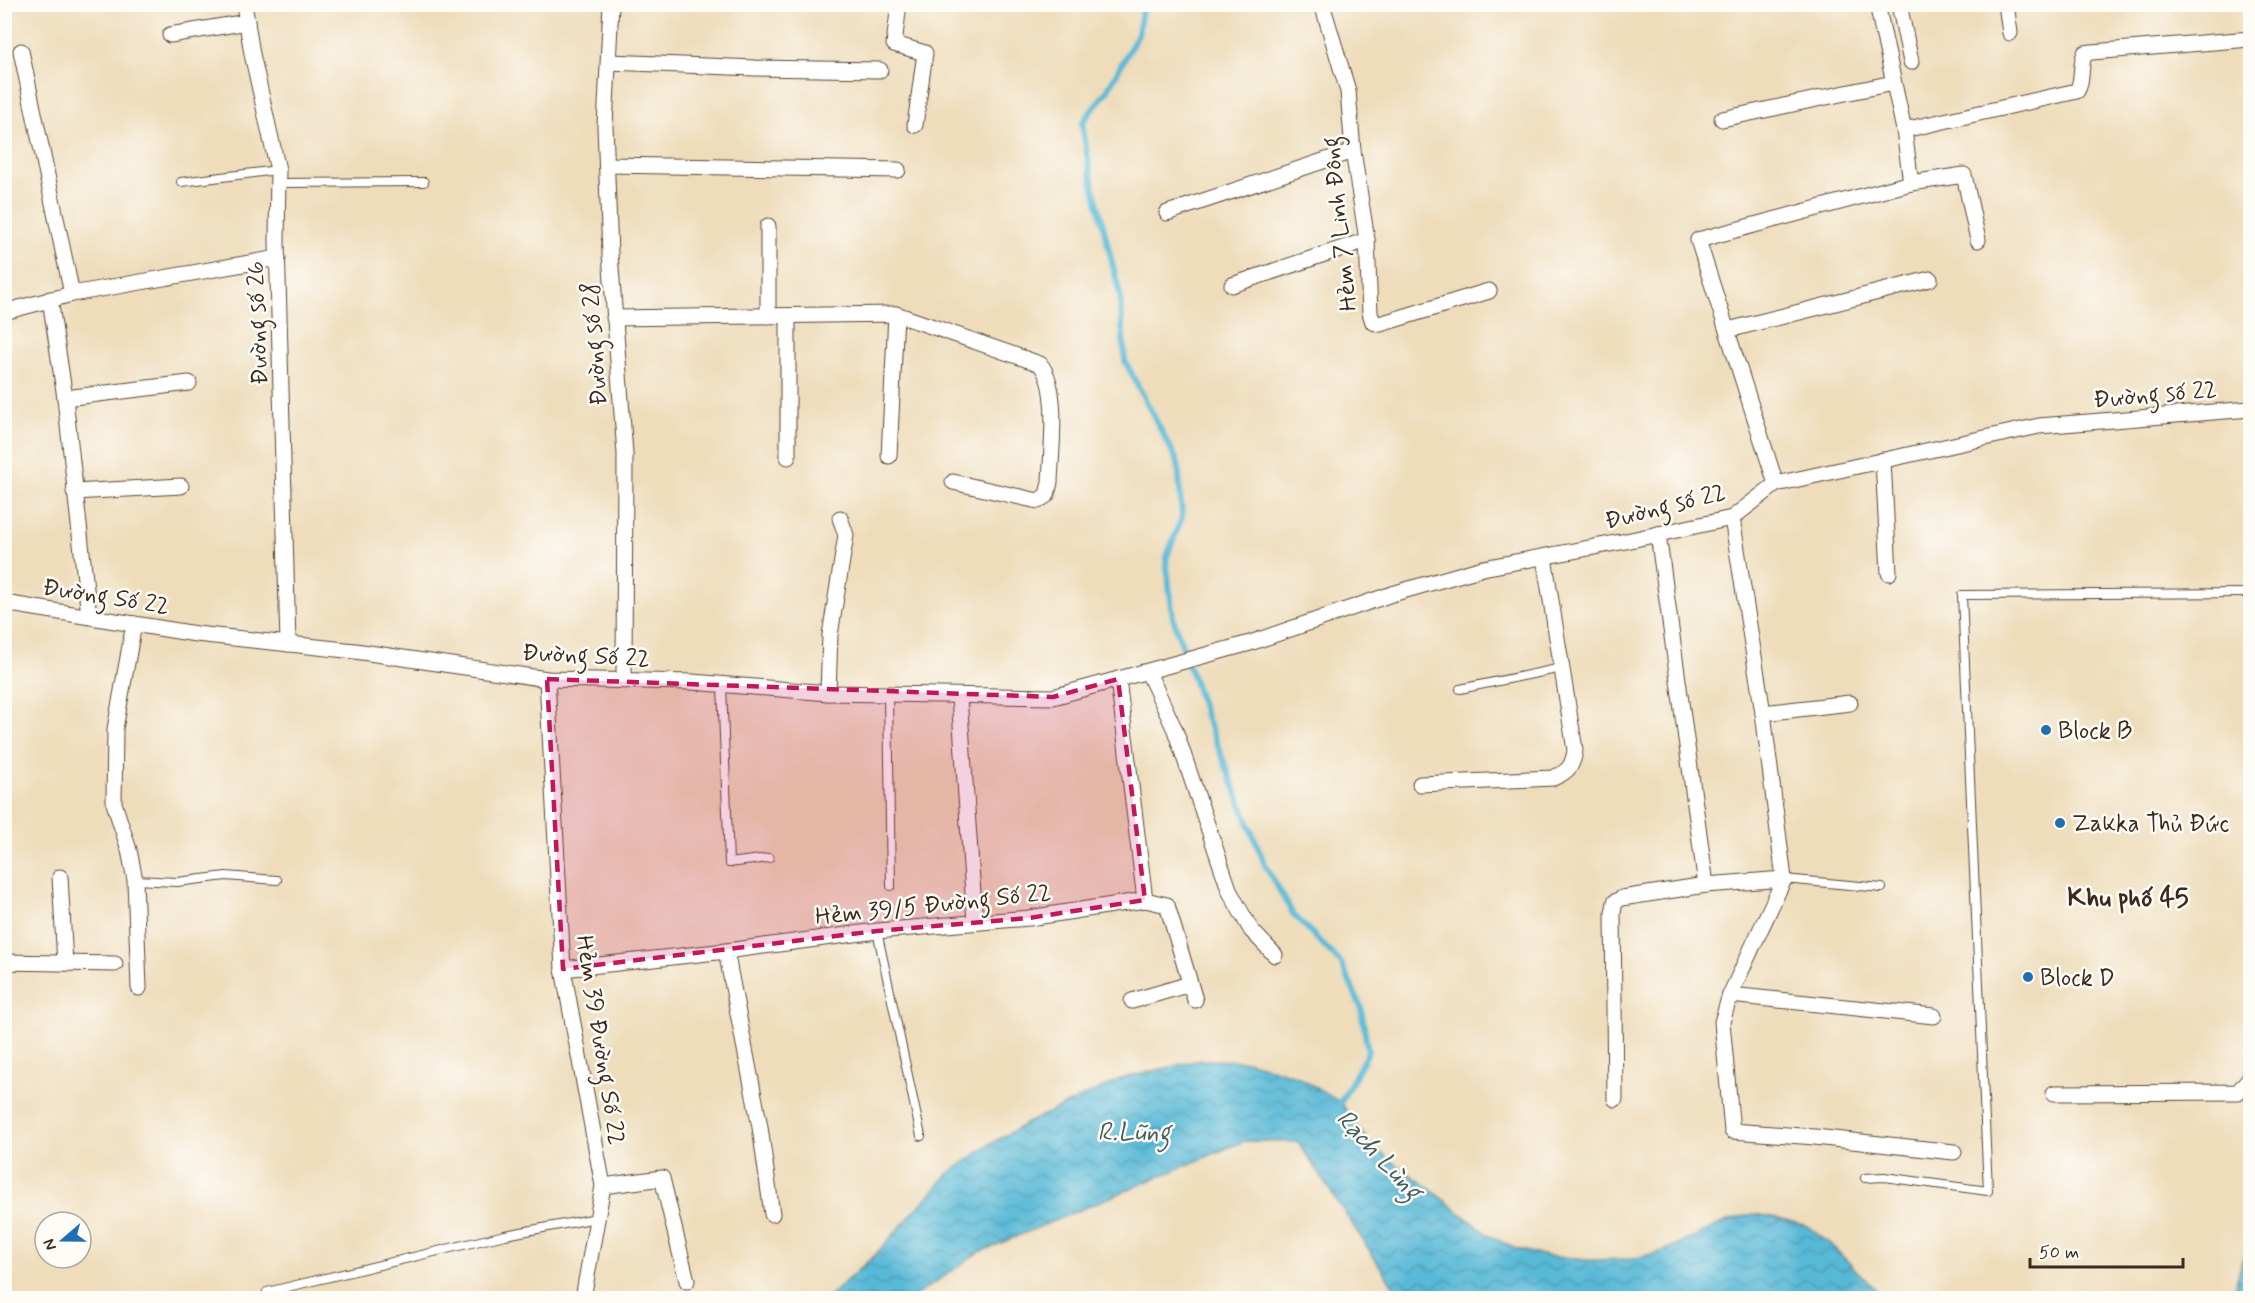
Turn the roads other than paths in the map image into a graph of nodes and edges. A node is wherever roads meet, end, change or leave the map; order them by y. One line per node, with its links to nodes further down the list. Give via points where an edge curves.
1 (244, 4): 8 (street, Đường số 26)
2 (611, 4): 13 (street, Đường số 28)
3 (899, 4): 18 (street, via 894,44 924,53)
4 (1322, 4): 20 (street, Hẻm 7 Linh Đông, via 1348,91)
5 (1899, 4): 14 (street)
6 (2006, 4): 9 (street)
7 (1877, 5): 16 (street)
8 (247, 22): 10 (street); 23 (street, Đường số 26)
9 (2010, 33)
10 (170, 35)
11 (2250, 39): 19 (street, via 2085,53 2077,92)
12 (21, 51): 35 (street)
13 (609, 62): 15 (street); 21 (street, Đường số 28)
14 (1911, 62)
15 (880, 70)
16 (1893, 83): 17 (street); 19 (street)
17 (1722, 119)
18 (915, 125)
19 (1904, 130): 26 (street)
20 (1353, 151): 27 (street); 29 (street, Hẻm 7 Linh Đông)
21 (607, 165): 22 (street); 41 (street, Đường số 28)
22 (898, 170)
23 (278, 176): 24 (lane); 25 (lane); 31 (street, Đường số 26)
24 (182, 182)
25 (424, 182)
26 (1911, 183): 30 (street, via 1964,175); 42 (street, via 1698,240)
27 (1167, 213)
28 (768, 226): 39 (street)
29 (1367, 240): 33 (street); 34 (street, Hẻm 7 Linh Đông, via 1373,322 1380,324)
30 (1978, 240)
31 (278, 258): 35 (street); 62 (street, Đường số 26)
32 (1930, 279): 42 (street)
33 (1232, 285)
34 (1490, 291)
35 (72, 294): 36 (street)
36 (50, 299): 37 (street); 44 (street)
37 (4, 312)
38 (896, 314): 40 (street); 46 (street); 49 (street, via 1040,364 1046,371 1052,392 1047,495 1038,501)
39 (768, 316): 40 (street); 41 (street)
40 (788, 317): 47 (street)
41 (614, 318): 68 (street, Đường số 28, via 625,454)
42 (1728, 330): 50 (street)
43 (189, 383): 44 (street)
44 (65, 398): 52 (street)
45 (2250, 409): 48 (street, Đường số 22, via 2039,426)
46 (890, 456)
47 (788, 457)
48 (1883, 460): 50 (street, Đường số 22); 57 (street)
49 (953, 482)
50 (1776, 484): 54 (street, Đường số 22)
51 (181, 486): 52 (street)
52 (74, 492): 60 (street)
53 (840, 518): 71 (street, via 846,535 830,635)
54 (1732, 518): 55 (street, Đường số 22); 75 (street)
55 (1658, 534): 56 (street, Đường số 22); 82 (street)
56 (1544, 557): 63 (street, Đường số 22, via 1483,568 1392,594); 64 (street)
57 (1889, 573)
58 (2250, 593): 105 (lane, via 1962,596 1988,1191)
59 (4, 603): 60 (street, Đường Số 22)
60 (88, 616): 61 (street, Đường Số 22)
61 (134, 624): 62 (street, Đường Số 22); 80 (street, via 115,729 114,803)
62 (288, 644): 66 (street, Đường Số 22)
63 (1165, 668): 65 (street, Đường Số 22)
64 (1562, 668): 70 (lane); 76 (street, via 1575,750 1569,769 1553,778)
65 (1148, 672): 67 (street, Đường Số 22); 89 (street, via 1175,730 1230,892 1251,930)
66 (547, 679): 68 (street, Đường Số 22); 93 (street, Hẻm 39 Đường Số 22)
67 (1118, 679): 73 (street, Đường Số 22, via 1053,697); 85 (street)
68 (624, 681): 69 (street, Đường Số 22)
69 (722, 685): 71 (street, Đường Số 22); 77 (lane, via 729,863)
70 (1460, 689)
71 (828, 693): 72 (street, Đường Số 22)
72 (888, 695): 73 (street, Đường Số 22); 83 (lane)
73 (959, 697): 86 (street)
74 (1850, 704): 75 (street)
75 (1762, 713): 79 (street)
76 (1420, 784)
77 (769, 858)
78 (60, 877): 91 (street)
79 (1784, 879): 82 (street); 84 (lane); 96 (street)
80 (135, 880): 81 (lane, via 177,882 226,876); 95 (street)
81 (277, 880)
82 (1706, 885): 102 (street, via 1622,898 1614,904)
83 (891, 886)
84 (1882, 888)
85 (1145, 900): 86 (street, Hẻm 39/5 Đường Số 22); 94 (street, via 1167,905)
86 (975, 922): 87 (street, Hẻm 39/5 Đường Số 22)
87 (877, 931): 88 (street, Hẻm 39/5 Đường Số 22); 103 (lane)
88 (726, 951): 93 (street, Hẻm 39/5 Đường Số 22); 107 (street, via 760,1127)
89 (1275, 955)
90 (4, 962): 91 (street)
91 (65, 963): 92 (street)
92 (115, 964)
93 (563, 969): 106 (street, Hẻm 39 Đường Số 22)
94 (1190, 984): 97 (street); 98 (street)
95 (140, 988)
96 (1730, 995): 99 (street); 104 (street, via 1722,1022 1732,1131)
97 (1195, 1000)
98 (1132, 1001)
99 (1934, 1016)
100 (2250, 1077): 101 (street, via 2238,1092)
101 (2054, 1093)
102 (1615, 1098)
103 (921, 1136)
104 (1954, 1152)
105 (1865, 1178)
106 (603, 1186): 108 (street, Hẻm 39 Đường Số 22); 109 (street, via 662,1178)
107 (772, 1214)
108 (597, 1218): 110 (lane, via 505,1235); 111 (street, Hẻm 39 Đường Số 22)
109 (687, 1281)
110 (267, 1292)
111 (583, 1299)

